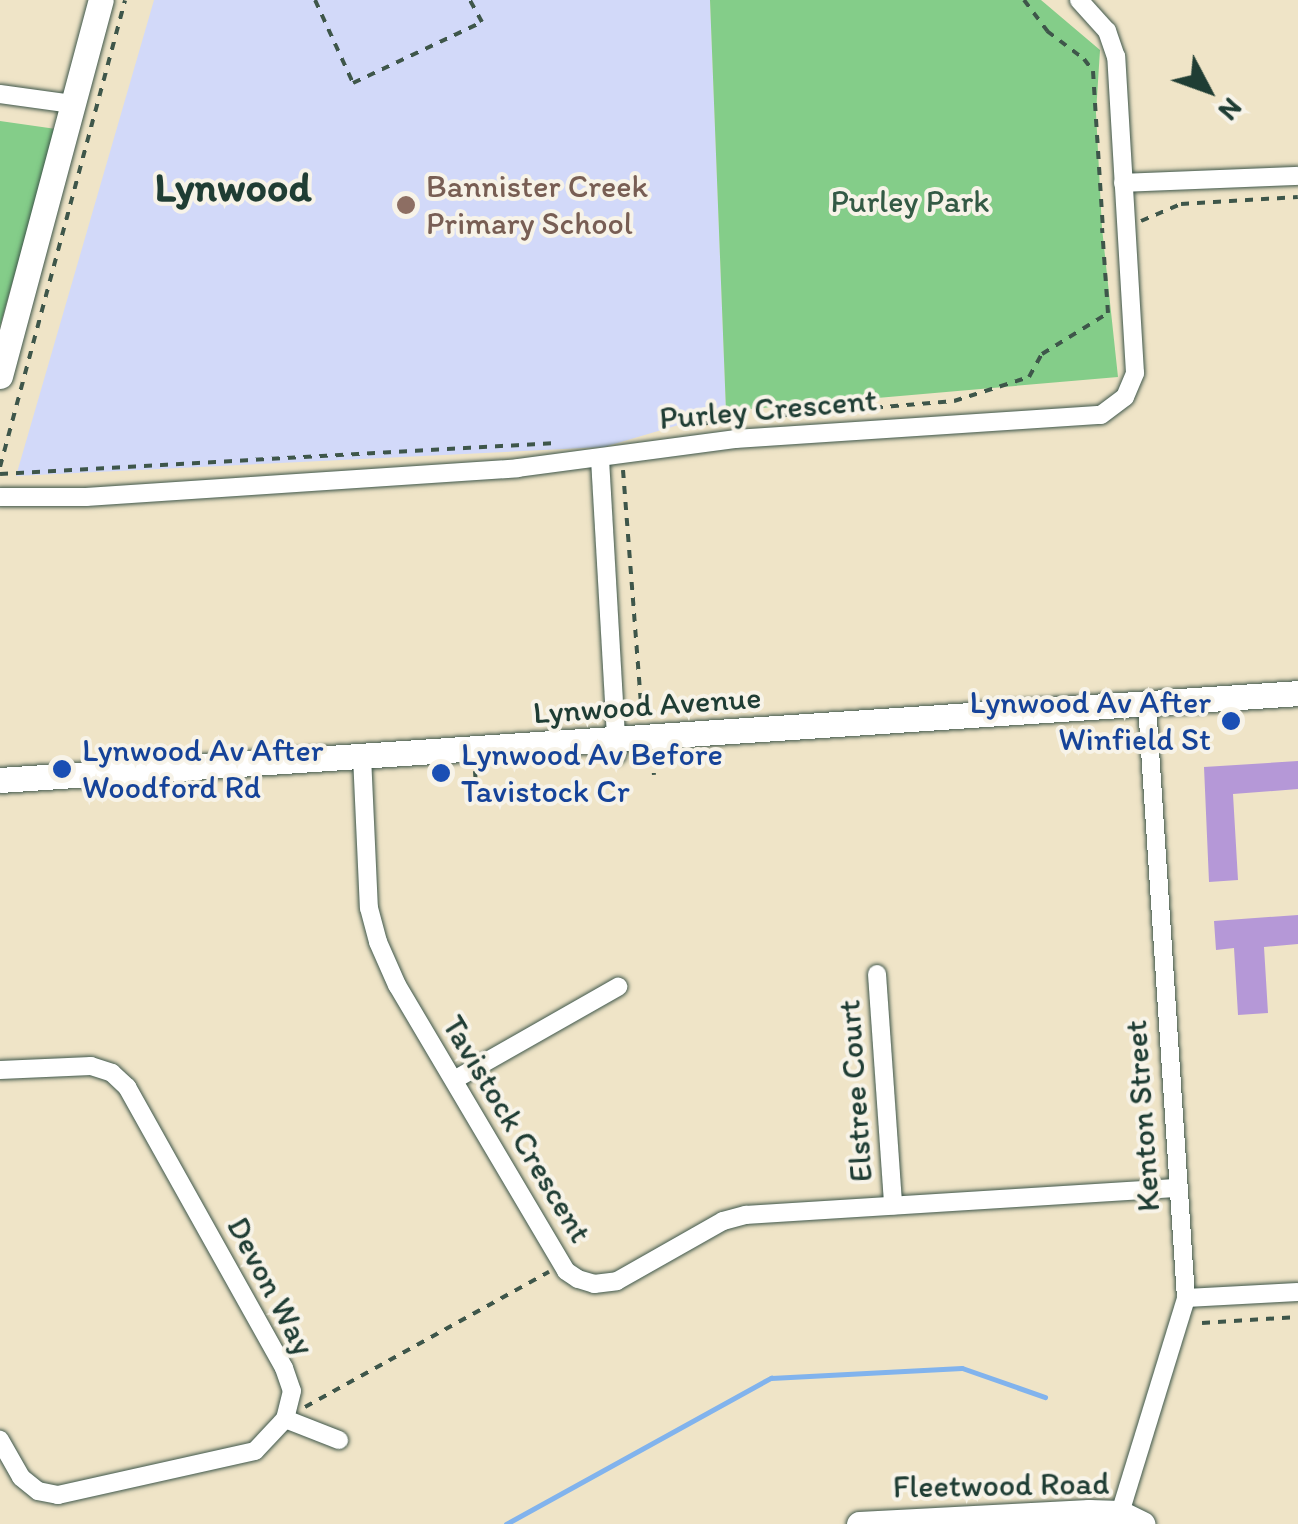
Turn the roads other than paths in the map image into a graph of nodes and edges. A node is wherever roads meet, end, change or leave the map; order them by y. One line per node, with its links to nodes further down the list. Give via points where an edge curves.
1 (102, 0): 4 (street)
2 (1079, 0): 6 (street, Purley Crescent, via 1107,31 1116,57)
3 (0, 94): 4 (street)
4 (72, 104): 7 (street)
5 (1298, 176): 6 (street)
6 (1123, 183): 8 (street, Purley Crescent, via 1136,373 1125,397 1101,415 736,439)
7 (0, 376)
8 (600, 459): 9 (street, Purley Crescent); 13 (street)
9 (0, 497)
10 (1298, 692): 12 (street, Lynwood Avenue)
11 (1298, 708): 12 (street, Lynwood Avenue)
12 (1148, 713): 13 (street, Lynwood Avenue, via 652,755); 21 (street, Kenton Street)
13 (617, 747): 14 (street, Lynwood Avenue)
14 (362, 764): 15 (street, Lynwood Avenue); 16 (street, Lynwood Avenue); 20 (street, Tavistock Crescent, via 378,942)
15 (0, 780)
16 (0, 794)
17 (878, 974): 22 (street, Elstree Court)
18 (618, 987): 20 (street)
19 (0, 1070): 25 (street, Devon Way, via 91,1066 112,1072 127,1087 284,1368 292,1391)
20 (454, 1080): 22 (street, Tavistock Crescent, via 562,1264 578,1280 617,1281 746,1215)
21 (1178, 1188): 22 (street, Tavistock Crescent); 24 (street, Kenton Street)
22 (893, 1205)
23 (1298, 1292): 24 (street)
24 (1186, 1298): 28 (street, Kenton Street)
25 (288, 1413): 26 (street, via 255,1451 58,1496 21,1477); 27 (street)
26 (0, 1440)
27 (339, 1440)
28 (1132, 1518): 29 (street, Fleetwood Road)
29 (859, 1524)

